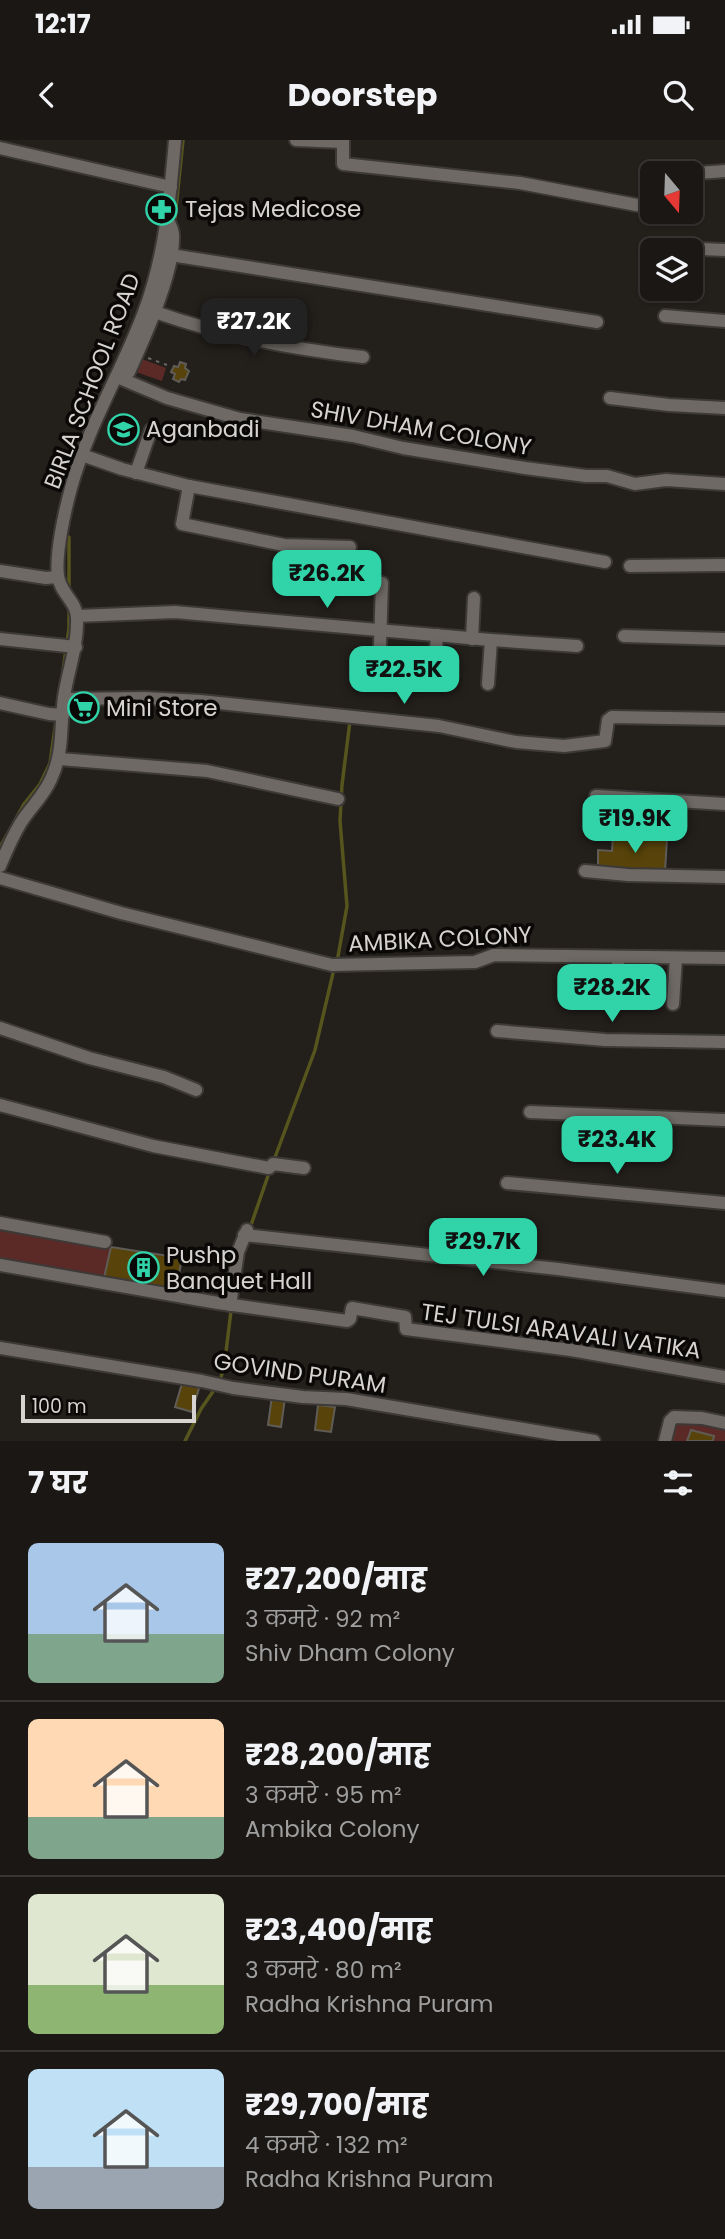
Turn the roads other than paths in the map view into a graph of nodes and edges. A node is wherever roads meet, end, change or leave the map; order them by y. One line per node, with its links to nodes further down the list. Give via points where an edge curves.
1 (174, 140): 7 (street, BIRLA SCHOOL ROAD)
2 (296, 140): 3 (street)
3 (343, 141): 8 (street, via 343,164 520,183)
4 (0, 148): 7 (street)
5 (725, 171): 6 (street)
6 (704, 173)
7 (171, 187): 9 (street, BIRLA SCHOOL ROAD)
8 (640, 206)
9 (167, 218): 12 (street, via 173,234); 18 (street, BIRLA SCHOOL ROAD, via 145,311)
10 (703, 249): 11 (street)
11 (725, 250)
12 (171, 255): 13 (street); 16 (street)
13 (155, 312): 17 (street, via 250,340); 18 (street, via 129,372)
14 (666, 316): 15 (street)
15 (725, 321)
16 (597, 322)
17 (363, 357)
18 (117, 377): 22 (street, BIRLA SCHOOL ROAD); 24 (street, SHIV DHAM COLONY, via 167,398 240,419 403,448 537,470 607,476 635,484 666,480)
19 (610, 398): 20 (street)
20 (725, 408)
21 (151, 430): 23 (street)
22 (82, 455): 23 (street); 31 (street, BIRLA SCHOOL ROAD, via 71,488)
23 (136, 473): 25 (street)
24 (725, 485)
25 (189, 486): 26 (street, via 182,524 284,545); 27 (street)
26 (350, 547)
27 (605, 562)
28 (725, 565): 29 (street)
29 (629, 566)
30 (0, 571): 31 (street)
31 (58, 577): 34 (street, BIRLA SCHOOL ROAD)
32 (382, 583): 35 (street)
33 (474, 598): 39 (street)
34 (76, 610): 35 (street, via 175,612); 42 (street)
35 (381, 630): 36 (street); 44 (street)
36 (437, 635): 39 (street); 45 (street)
37 (624, 636): 40 (street)
38 (0, 639): 42 (street)
39 (472, 639): 41 (street)
40 (725, 639)
41 (491, 640): 43 (street); 46 (street)
42 (69, 646): 47 (street)
43 (577, 646)
44 (379, 677)
45 (434, 681)
46 (488, 684)
47 (64, 699): 49 (street); 50 (street, via 200,701 439,726 516,742 564,746 605,741 612,717)
48 (0, 702): 49 (street)
49 (57, 715): 51 (street)
50 (725, 719)
51 (60, 758): 53 (street, via 207,771); 55 (street)
52 (596, 796): 54 (street)
53 (338, 799)
54 (725, 804)
55 (0, 866)
56 (585, 872): 57 (street)
57 (725, 877)
58 (0, 878): 59 (street, AMBIKA COLONY, via 332,965 475,962 494,955)
59 (618, 957): 60 (street, AMBIKA COLONY); 62 (street)
60 (676, 958): 61 (street, AMBIKA COLONY); 63 (street)
61 (725, 958)
62 (617, 1001)
63 (673, 1004)
64 (0, 1028): 67 (street)
65 (498, 1031): 66 (street, via 605,1040)
66 (725, 1042)
67 (196, 1090)
68 (0, 1105): 71 (street, via 153,1146 269,1168 273,1164)
69 (530, 1112): 70 (street)
70 (725, 1120)
71 (304, 1168)
72 (507, 1183): 73 (street)
73 (725, 1203)
74 (0, 1223): 75 (street)
75 (105, 1241)
76 (0, 1265): 78 (street, TEJ TULSI ARAVALI VATIKA)
77 (725, 1291): 78 (street, via 246,1231)
78 (230, 1305): 80 (street, TEJ TULSI ARAVALI VATIKA, via 347,1321 352,1308 405,1317 406,1329 571,1350)
79 (0, 1348): 82 (street, GOVIND PURAM)
80 (725, 1377)
81 (725, 1423): 83 (street, via 674,1417)
82 (594, 1441)
83 (665, 1441)

